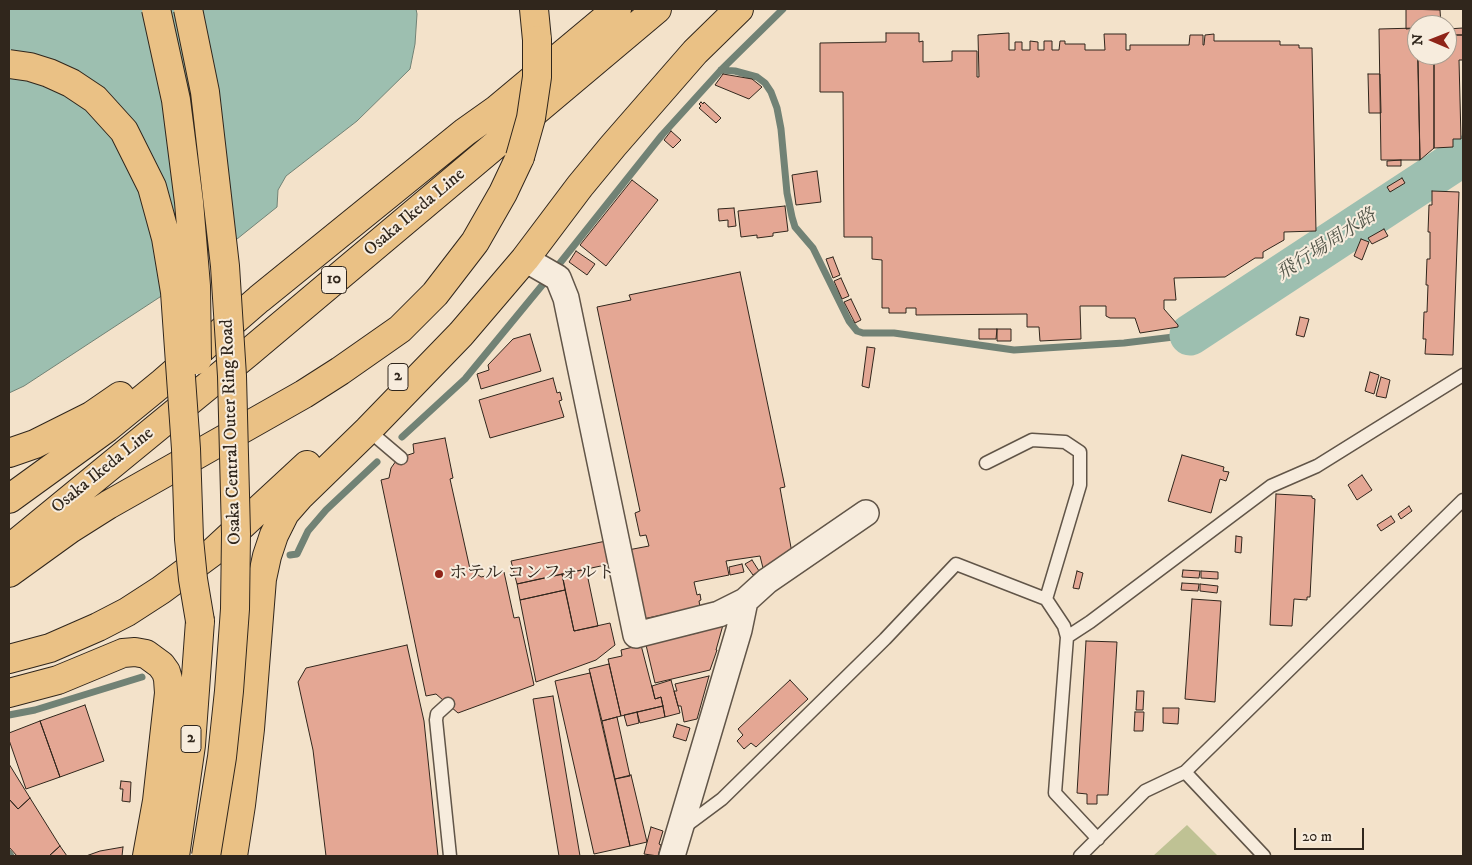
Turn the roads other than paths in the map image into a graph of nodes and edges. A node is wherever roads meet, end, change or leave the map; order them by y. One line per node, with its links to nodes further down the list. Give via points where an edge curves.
1 (156, 9): 23 (main road, Osaka Central Outer Ring Road / 2, bridge, via 176,100 196,286)
2 (188, 9): 33 (main road, Osaka Central Outer Ring Road / 2, bridge, via 205,92 225,266 236,534 229,691)
3 (534, 9): 20 (main road, bridge, via 537,77 531,118 520,157 474,242 435,294 400,329 340,371 108,505)
4 (617, 9): 9 (main road, Osaka Ikeda Line / 10)
5 (657, 9): 19 (main road, Osaka Ikeda Line / 10)
6 (716, 9): 25 (main road, 2, via 645,87 491,276 342,434 214,550 161,590 98,627 50,648)
7 (739, 9): 10 (main road, 2, via 695,52 613,146)
8 (9, 64): 23 (main road, bridge, via 49,73 95,99 124,131 154,193 170,255 175,292 189,539)
9 (465, 132): 13 (main road, 10, via 344,207 165,361 92,416); 16 (main road, Osaka Ikeda Line / 10, via 259,299 162,384)
10 (525, 259): 12 (main road, 2, via 461,334); 22 (street, via 558,278 566,298 636,635 719,614)
11 (1463, 375): 24 (lane, via 1316,466 1271,486)
12 (368, 430): 14 (lane); 34 (main road, 2, via 290,508 274,535 267,556)
13 (9, 453)
14 (401, 458)
15 (986, 463): 21 (lane, via 1032,440 1065,442 1080,452 1080,485)
16 (9, 499)
17 (1463, 500): 28 (lane)
18 (866, 513): 22 (street, via 768,581)
19 (9, 549)
20 (9, 573)
21 (1046, 600): 24 (lane, via 1059,617); 29 (lane, via 956,564 885,639 722,798)
22 (745, 601): 29 (street)
23 (200, 621): 32 (main road, Osaka Central Outer Ring Road / 2, via 190,745)
24 (1067, 636): 30 (lane, via 1054,793)
25 (9, 659)
26 (9, 693): 31 (main road, via 58,680 122,653 146,654 161,665 168,678 169,693 157,801)
27 (448, 704): 35 (lane, via 437,714 436,720)
28 (1185, 772): 30 (lane, via 1145,791); 38 (lane)
29 (679, 831): 36 (street)
30 (1098, 839): 37 (lane)
31 (147, 856)
32 (175, 856)
33 (206, 856)
34 (233, 856)
35 (450, 856)
36 (672, 856)
37 (1080, 856)
38 (1264, 856)

